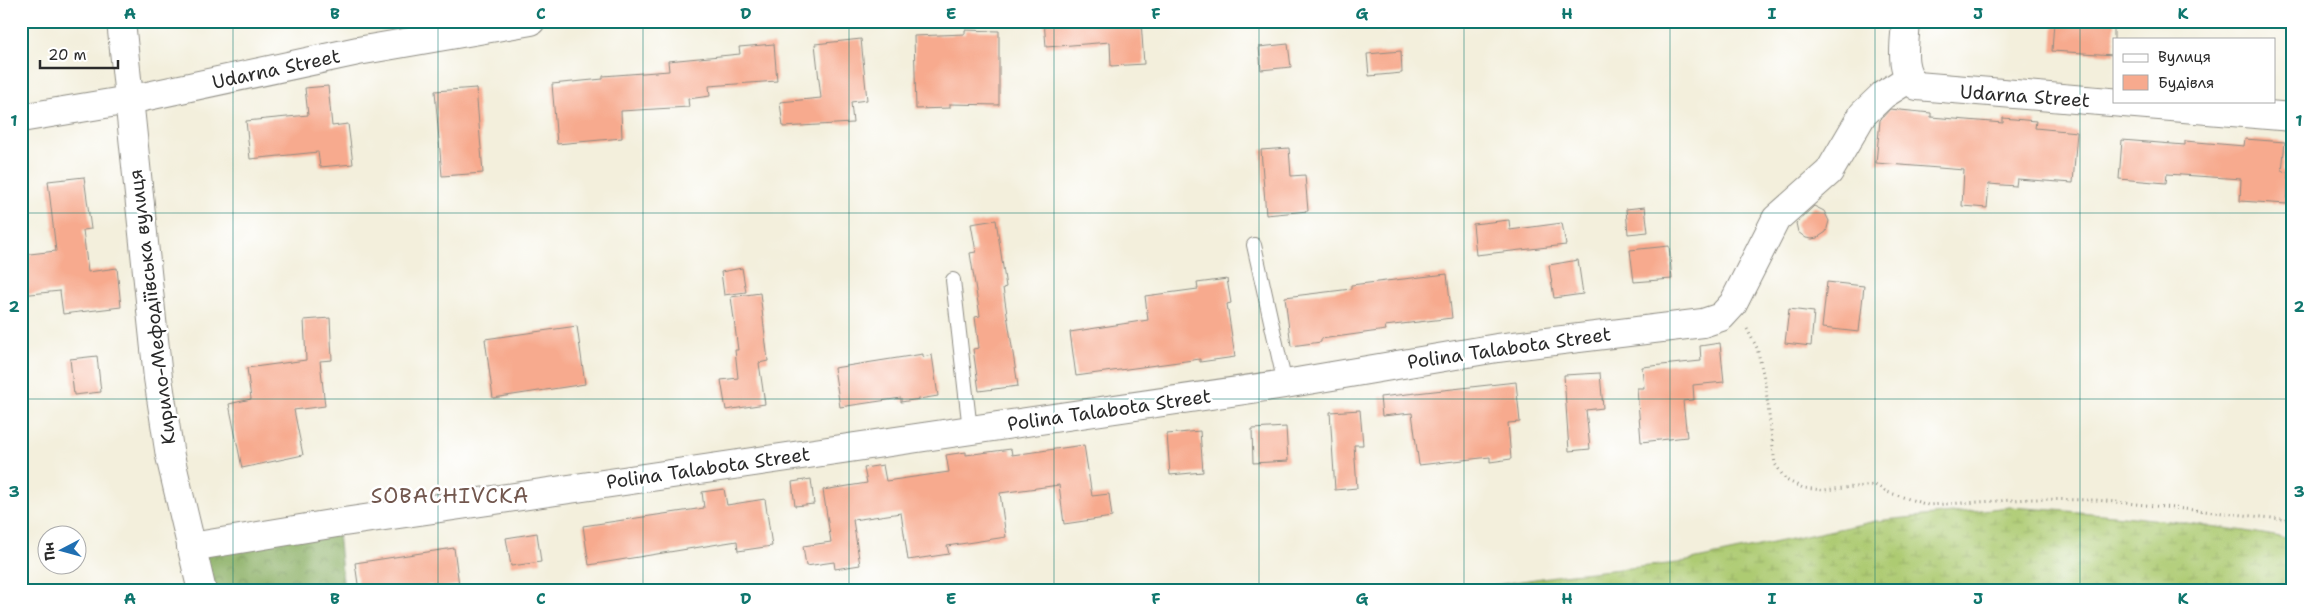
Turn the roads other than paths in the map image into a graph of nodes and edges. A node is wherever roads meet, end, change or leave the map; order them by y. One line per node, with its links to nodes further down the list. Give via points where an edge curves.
1 (121, 21): 5 (street, Кирило-Мефодіївська вулиця)
2 (531, 21): 5 (street, Udarna Street, via 358,51)
3 (1906, 21): 4 (street, via 1904,58)
4 (1908, 79): 6 (street, Udarna Street, via 1927,88); 10 (street, Polina Talabota Street, via 1883,95 1863,114 1829,172 1776,219 1733,304 1720,317 1703,323 1497,348)
5 (129, 100): 7 (street, Udarna Street); 12 (street, Кирило-Мефодіївська вулиця, via 158,378 170,456)
6 (2292, 117)
7 (21, 118)
8 (1254, 245): 10 (lane)
9 (953, 280): 11 (lane)
10 (1285, 384): 11 (street, Polina Talabota Street)
11 (970, 430): 12 (street, Polina Talabota Street, via 337,522)
12 (191, 547): 13 (street, Кирило-Мефодіївська вулиця)
13 (202, 591)

